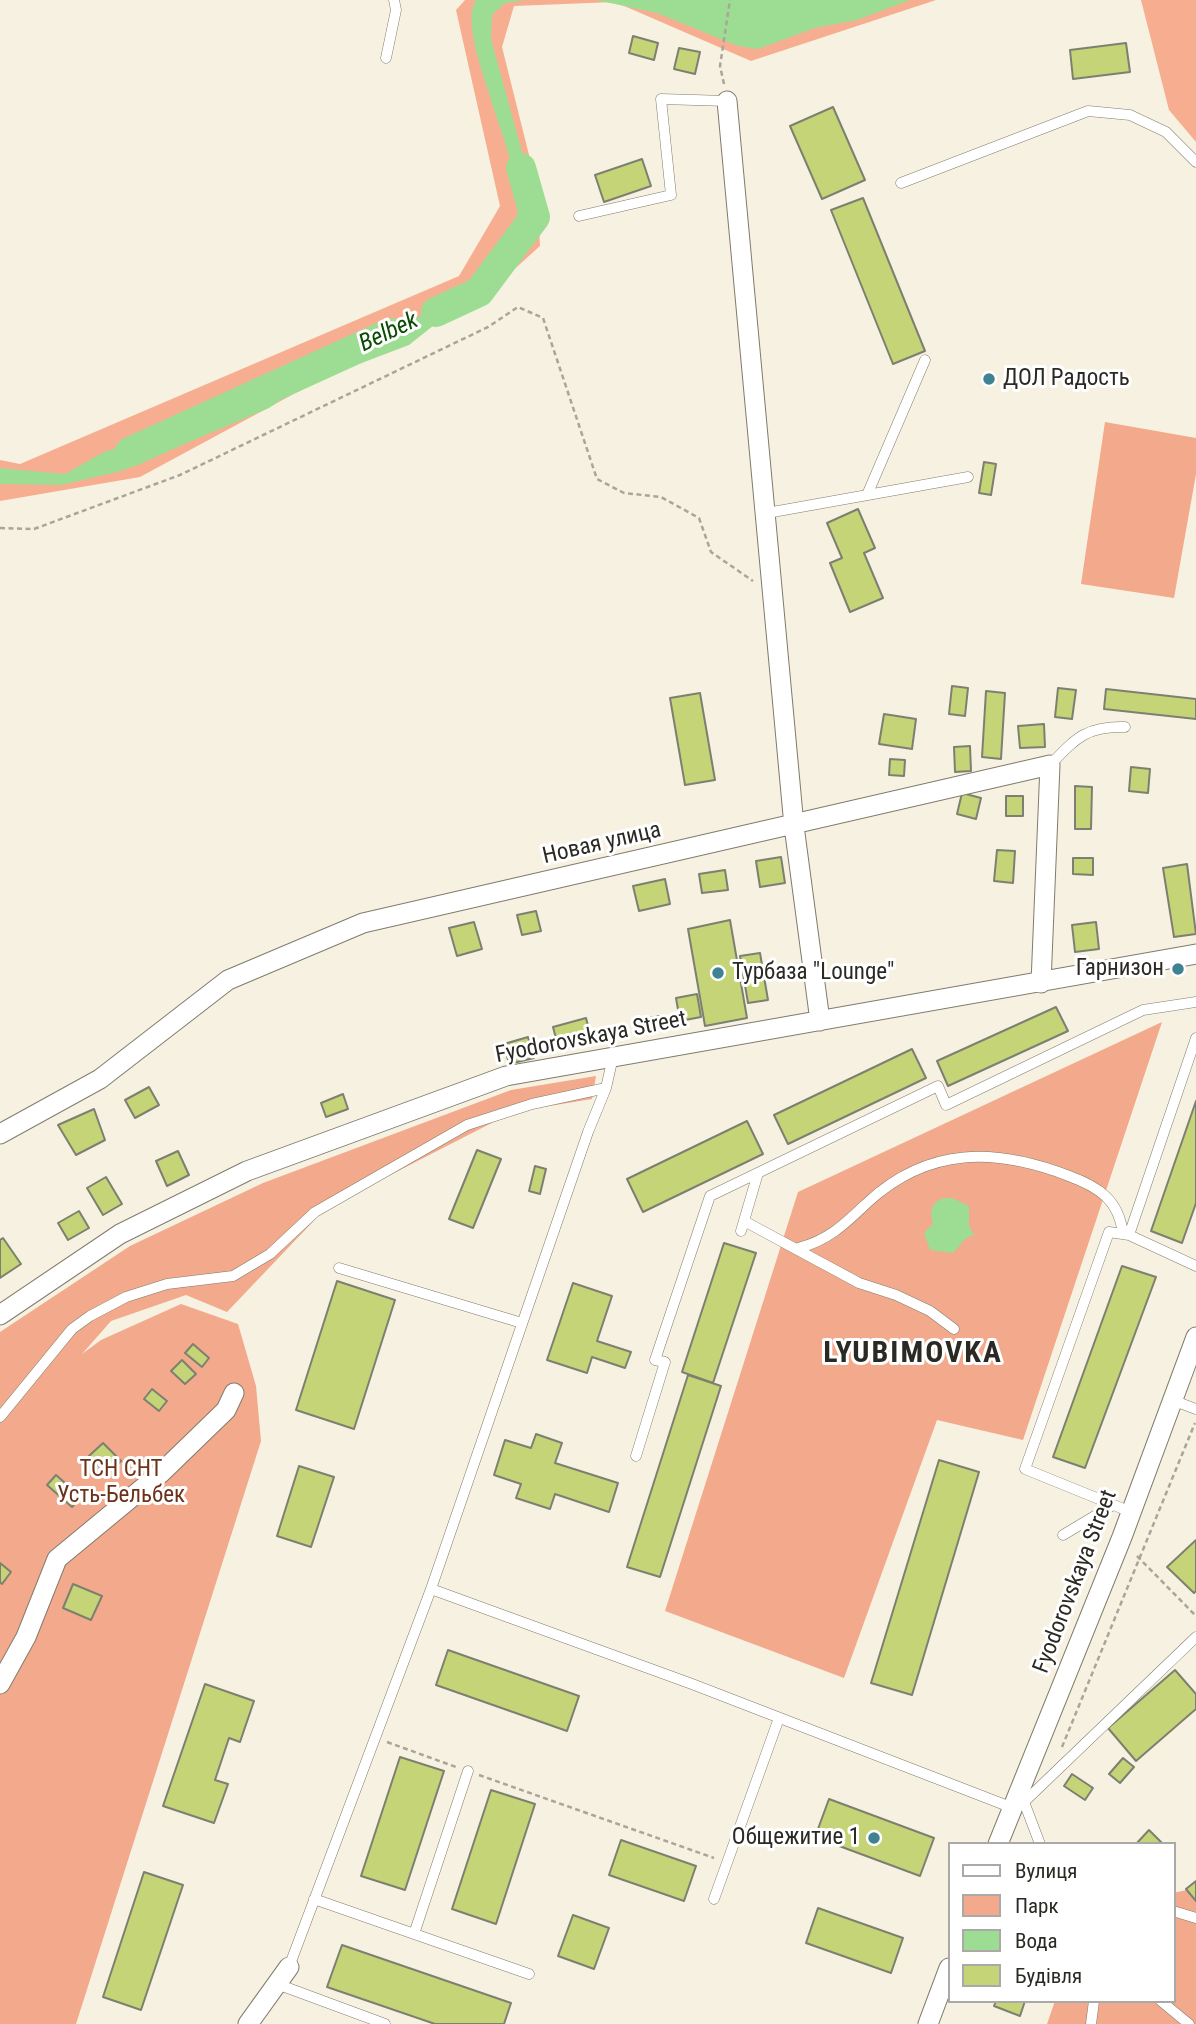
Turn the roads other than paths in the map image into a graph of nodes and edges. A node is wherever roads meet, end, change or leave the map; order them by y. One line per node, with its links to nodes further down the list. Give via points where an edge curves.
1 (394, 0): 2 (lane)
2 (386, 58)
3 (727, 101): 6 (lane, via 661,99 671,195); 10 (street)
4 (1196, 162): 5 (lane, via 1166,132 1130,115 1088,111)
5 (901, 183)
6 (579, 216)
7 (925, 360): 9 (lane)
8 (968, 477): 9 (lane)
9 (867, 495): 10 (lane)
10 (767, 513): 13 (street)
11 (1125, 727): 12 (lane, via 1101,727 1084,734)
12 (1050, 765): 13 (street, Новая улица); 15 (street)
13 (794, 825): 17 (street); 21 (street, Новая улица, via 363,923 228,980 100,1079)
14 (1196, 954): 15 (street, Fyodorovskaya Street)
15 (1041, 983): 17 (street, Fyodorovskaya Street)
16 (1196, 1002): 22 (lane, via 1143,1010 946,1105 937,1086)
17 (820, 1021): 19 (street, Fyodorovskaya Street)
18 (1196, 1038): 23 (lane)
19 (613, 1056): 20 (lane); 27 (street, Fyodorovskaya Street, via 506,1076 247,1171 120,1234)
20 (606, 1088): 28 (lane); 34 (lane, via 532,1104 467,1125 315,1212 270,1254 233,1276 167,1283 90,1316 72,1329)
21 (0, 1134)
22 (758, 1172): 24 (lane, via 743,1226); 35 (lane, via 710,1196 655,1360 665,1362)
23 (1126, 1234): 24 (lane, via 1121,1213 1091,1184 992,1157 954,1157 895,1180 827,1238); 25 (lane); 36 (lane, via 1109,1232 1025,1469)
24 (797, 1248): 29 (lane, via 859,1283 930,1311)
25 (1196, 1265)
26 (339, 1268): 28 (lane)
27 (0, 1315)
28 (522, 1323): 38 (lane)
29 (954, 1329)
30 (1196, 1337): 32 (street, Fyodorovskaya Street)
31 (234, 1393): 40 (street, via 226,1410 162,1473 57,1559 26,1637)
32 (1172, 1400): 33 (lane); 36 (street, Fyodorovskaya Street)
33 (1196, 1409)
34 (0, 1418)
35 (636, 1456)
36 (1122, 1509): 37 (lane); 43 (street, Fyodorovskaya Street, via 1122,1537)
37 (1063, 1535)
38 (431, 1589): 41 (lane); 46 (lane)
39 (1196, 1637): 43 (lane)
40 (0, 1684)
41 (779, 1718): 43 (lane); 47 (lane)
42 (468, 1771): 50 (lane)
43 (1019, 1805): 44 (street, Fyodorovskaya Street); 45 (lane)
44 (999, 1842)
45 (1039, 1842)
46 (314, 1899): 50 (lane); 51 (lane)
47 (714, 1899)
48 (1175, 1912): 49 (lane)
49 (1196, 1918)
50 (414, 1934): 53 (lane)
51 (289, 1967): 54 (street)
52 (948, 1971): 59 (street)
53 (529, 1974)
54 (277, 1984): 57 (street); 58 (lane)
55 (1094, 2003): 60 (lane)
56 (1163, 2003): 61 (lane)
57 (248, 2024)
58 (385, 2024)
59 (928, 2024)
60 (1091, 2024)
61 (1189, 2024)

